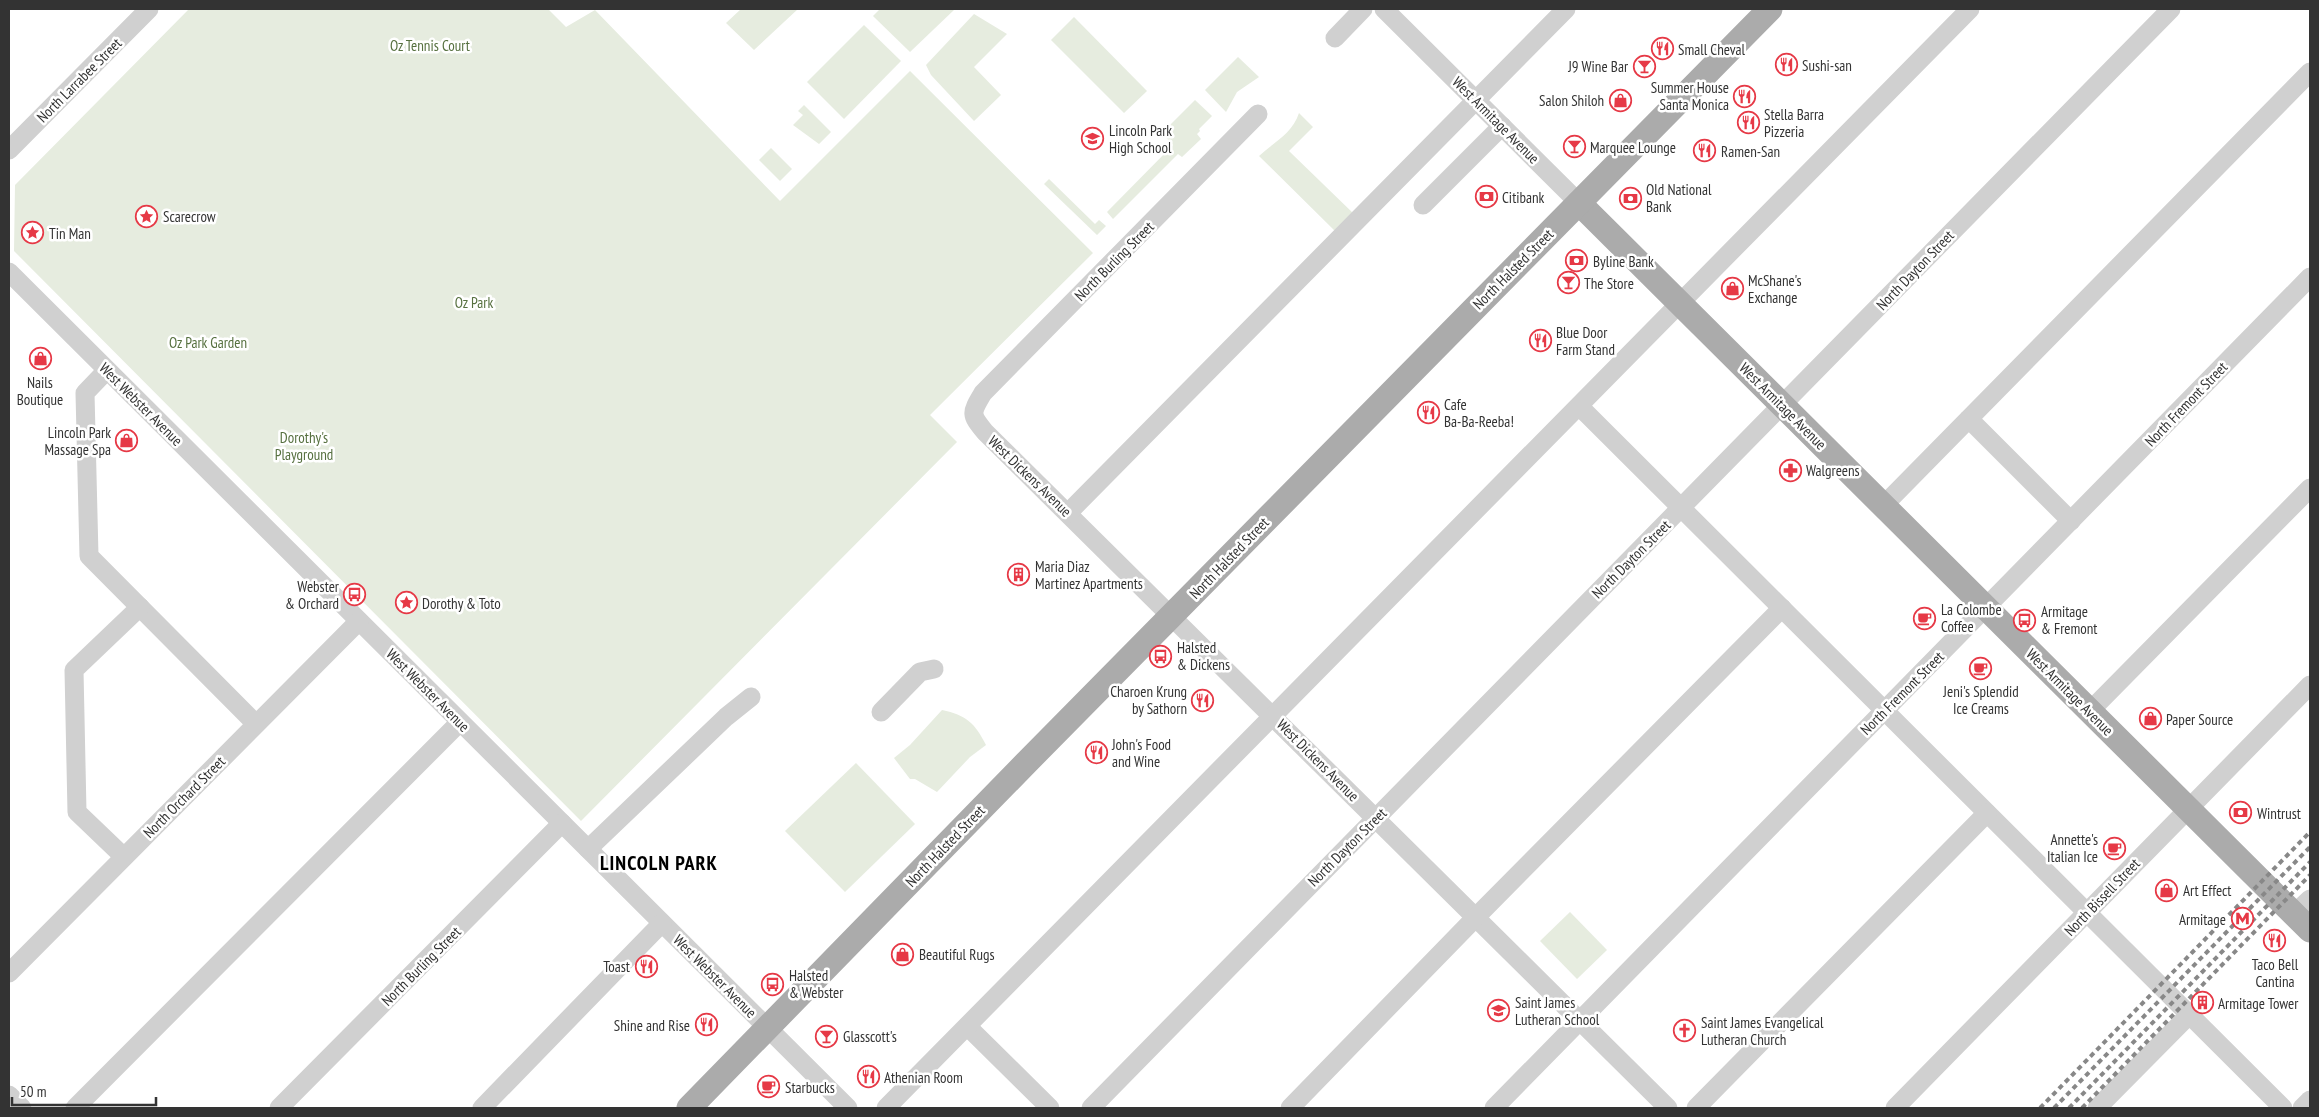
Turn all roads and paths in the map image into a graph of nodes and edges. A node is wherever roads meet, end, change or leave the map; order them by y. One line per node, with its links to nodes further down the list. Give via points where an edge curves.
1 (149, 9): 13 (street, North Larrabee Street)
2 (1363, 9): 8 (street)
3 (1384, 9): 10 (street, West Armitage Avenue)
4 (1566, 9): 10 (street)
5 (1770, 9): 14 (main road, North Halsted Street)
6 (1970, 9): 18 (street)
7 (2171, 9): 20 (street, North Dayton Street)
8 (1335, 38)
9 (2310, 72): 23 (street)
10 (1475, 99): 12 (street, West Armitage Avenue); 27 (street)
11 (1258, 114): 22 (street, North Burling Street, via 983,393)
12 (1502, 126): 14 (street, West Armitage Avenue); 15 (street)
13 (9, 150)
14 (1578, 202): 18 (main road, West Armitage Avenue); 32 (main road, North Halsted Street)
15 (1423, 205)
16 (9, 272): 19 (street, West Webster Avenue)
17 (2310, 277): 28 (street, North Fremont Street)
18 (1681, 304): 20 (main road, West Armitage Avenue); 21 (street)
19 (107, 370): 29 (street, via 85,393 89,556); 33 (street, West Webster Avenue)
20 (1782, 405): 25 (main road, West Armitage Avenue); 26 (street, North Dayton Street)
21 (1580, 407): 26 (street); 40 (street)
22 (973, 410): 27 (street, West Dickens Avenue, via 974,418 985,432)
23 (1970, 419): 25 (street); 28 (street)
24 (2310, 488): 39 (street)
25 (1884, 506): 31 (main road, West Armitage Avenue)
26 (1681, 508): 30 (street); 45 (street, North Dayton Street)
27 (1068, 513): 32 (street, West Dickens Avenue)
28 (2071, 521): 31 (street, North Fremont Street)
29 (140, 607): 42 (street); 48 (street, via 74,670 77,812)
30 (1782, 608): 37 (street); 51 (street)
31 (1986, 608): 37 (street, North Fremont Street); 39 (main road, West Armitage Avenue)
32 (1172, 615): 40 (street, West Dickens Avenue); 57 (main road, North Halsted Street)
33 (359, 621): 41 (street, West Webster Avenue); 42 (street, North Orchard Street)
34 (934, 669): 38 (street, via 920,672)
35 (2310, 685): 43 (street, North Bissell Street)
36 (751, 697): 47 (street)
37 (1885, 711): 44 (street); 55 (street, North Fremont Street)
38 (881, 712)
39 (2090, 712): 43 (main road, West Armitage Avenue)
40 (1272, 715): 45 (street, West Dickens Avenue); 56 (street)
41 (460, 722): 46 (street, West Webster Avenue); 61 (street)
42 (256, 724): 48 (street, North Orchard Street)
43 (2188, 809): 49 (street, North Bissell Street); 50 (main road, West Armitage Avenue)
44 (1987, 813): 49 (street); 72 (street)
45 (1376, 818): 51 (street, West Dickens Avenue); 68 (street, North Dayton Street)
46 (562, 823): 47 (street, West Webster Avenue); 62 (street, North Burling Street)
47 (588, 849): 52 (street, West Webster Avenue)
48 (124, 857): 53 (street, North Orchard Street)
49 (2087, 912): 54 (street); 73 (street, North Bissell Street)
50 (2305, 914)
51 (1476, 917): 55 (street, West Dickens Avenue); 69 (street)
52 (662, 923): 57 (street, West Webster Avenue); 63 (street)
53 (9, 973)
54 (2190, 1014): 74 (street); 75 (street)
55 (1580, 1021): 70 (street, North Fremont Street); 71 (street, West Dickens Avenue)
56 (968, 1027): 66 (street); 67 (street)
57 (768, 1028): 64 (main road, North Halsted Street); 65 (street, West Webster Avenue)
58 (9, 1095): 60 (street)
59 (2310, 1100): 76 (street)
60 (22, 1108)
61 (75, 1108)
62 (279, 1108)
63 (482, 1108)
64 (689, 1108)
65 (848, 1108)
66 (886, 1108)
67 (1050, 1108)
68 (1091, 1108)
69 (1290, 1108)
70 (1494, 1108)
71 (1668, 1108)
72 (1696, 1108)
73 (1895, 1108)
74 (2097, 1108)
75 (2284, 1108)
76 (2302, 1108)

